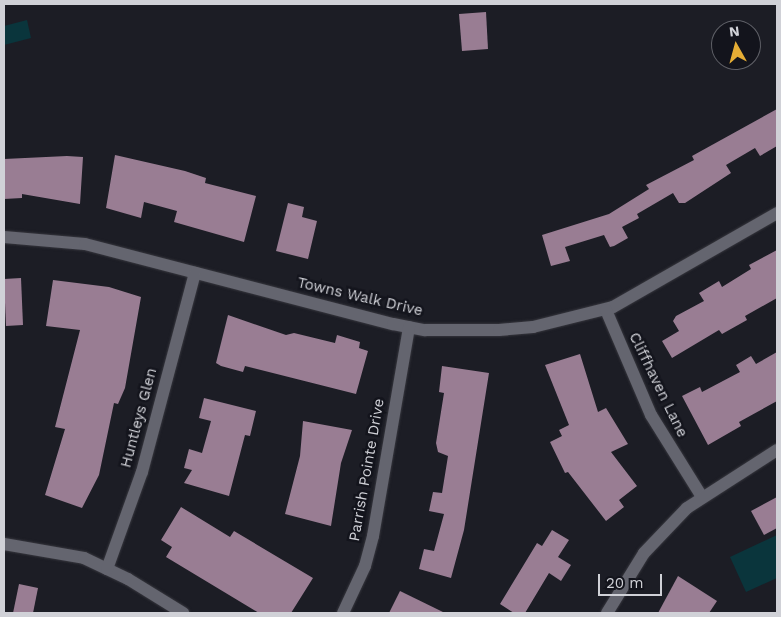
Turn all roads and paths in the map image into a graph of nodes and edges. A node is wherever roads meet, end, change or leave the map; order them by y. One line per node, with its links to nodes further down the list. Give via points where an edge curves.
1 (777, 213): 4 (street, Towns Walk Drive)
2 (4, 237): 3 (street, Towns Walk Drive, via 85,244)
3 (195, 273): 5 (street, Towns Walk Drive); 9 (street, Huntleys Glen, via 142,472)
4 (606, 310): 5 (street, Towns Walk Drive, via 534,327 457,330); 7 (street, Cliffhaven Lane, via 651,415)
5 (409, 327): 11 (street, Parrish Pointe Drive, via 373,536 362,574)
6 (777, 450): 7 (street)
7 (702, 497): 12 (street, via 644,553)
8 (4, 544): 9 (street, via 64,553)
9 (107, 569): 10 (street)
10 (183, 613)
11 (343, 613)
12 (607, 613)

